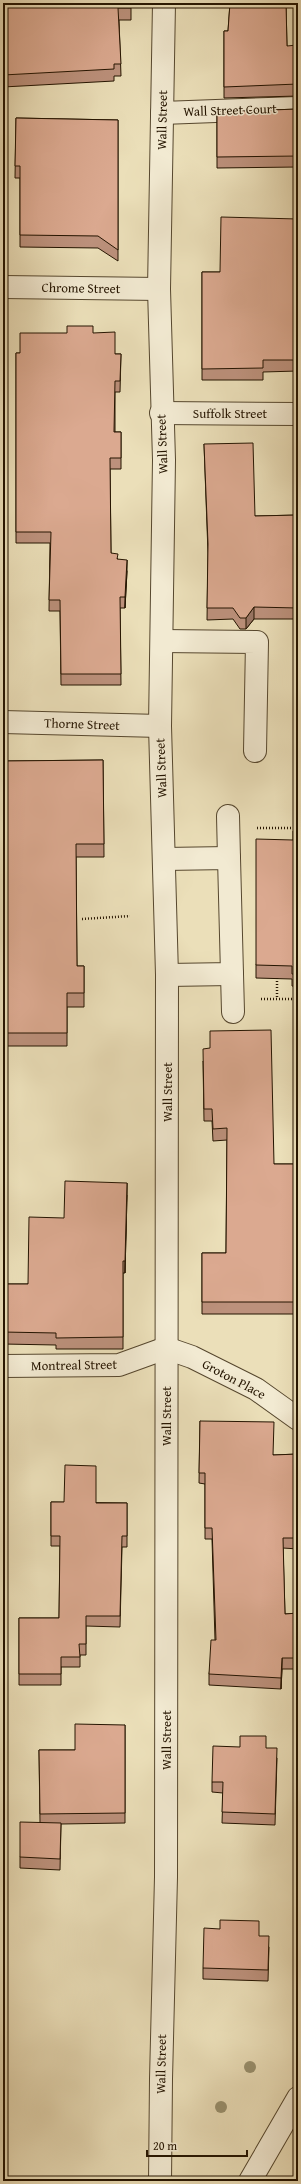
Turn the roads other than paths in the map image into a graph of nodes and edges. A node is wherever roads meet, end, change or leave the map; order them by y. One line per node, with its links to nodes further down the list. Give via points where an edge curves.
1 (164, 3): 3 (street, Wall Street)
2 (298, 108): 3 (street, Wall Street Court)
3 (162, 113): 5 (street, Wall Street)
4 (3, 287): 5 (street, Chrome Street)
5 (159, 289): 6 (street, Wall Street)
6 (161, 413): 7 (street, Suffolk Street); 8 (street, Wall Street, via 164,460)
7 (298, 414)
8 (162, 641): 10 (street, Wall Street); 11 (street, via 257,642)
9 (3, 722): 10 (street, Thorne Street)
10 (160, 726): 14 (street, Wall Street)
11 (255, 751)
12 (229, 824): 13 (street)
13 (229, 858): 14 (street); 15 (street)
14 (164, 860): 16 (street, Wall Street)
15 (232, 974): 16 (street); 17 (street)
16 (167, 975): 18 (street, Wall Street)
17 (232, 1005)
18 (166, 1348): 19 (street, Montreal Street, via 119,1365); 20 (street, Groton Place, via 192,1357 256,1389); 22 (street, Wall Street, via 166,1877)
19 (3, 1366)
20 (298, 1419)
21 (298, 2098): 23 (street)
22 (160, 2181)
23 (250, 2181)

